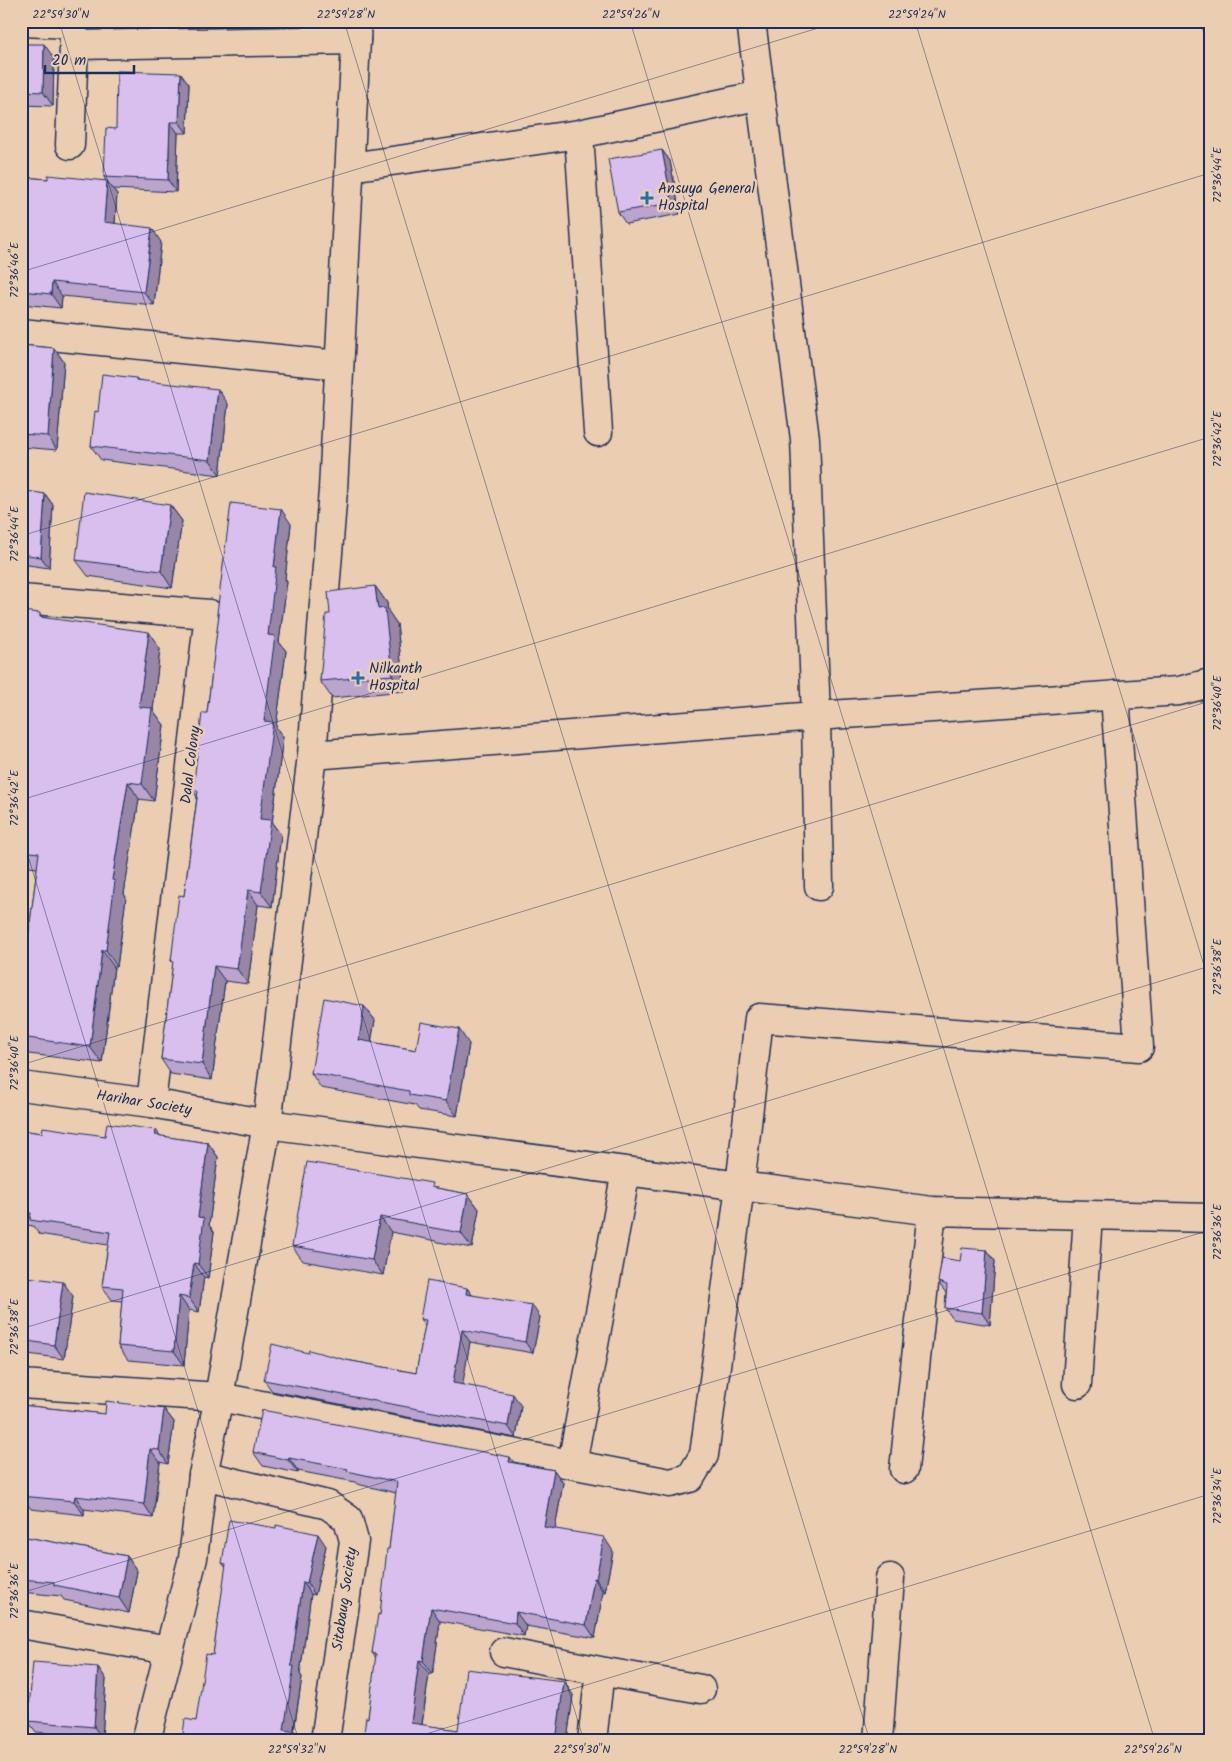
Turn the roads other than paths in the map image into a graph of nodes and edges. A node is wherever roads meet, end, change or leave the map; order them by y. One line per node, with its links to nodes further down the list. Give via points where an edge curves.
1 (751, 21): 5 (street)
2 (21, 22): 3 (street)
3 (73, 30): 4 (street); 7 (street)
4 (356, 31): 8 (street)
5 (761, 95): 6 (street); 15 (street, via 805,439)
6 (579, 134): 8 (street); 11 (street)
7 (70, 145)
8 (350, 167): 10 (street)
9 (21, 333): 10 (street)
10 (339, 365): 16 (street, via 333,490)
11 (598, 432)
12 (21, 599): 19 (street, Dalal Colony, via 209,614)
13 (1210, 683): 14 (street, via 1179,691)
14 (1115, 695): 15 (street); 22 (street, via 1139,1048 759,1018)
15 (816, 716): 16 (street); 17 (street)
16 (312, 755): 20 (street)
17 (819, 886)
18 (21, 1086): 19 (street, Harihar Society)
19 (151, 1102): 20 (street, Harihar Society)
20 (267, 1124): 21 (street, Harihar Society); 28 (street)
21 (626, 1171): 22 (street, Harihar Society); 29 (street)
22 (740, 1186): 23 (street, Harihar Society); 29 (street, via 704,1455 690,1478 670,1483)
23 (932, 1211): 24 (street, Harihar Society); 30 (street)
24 (1088, 1215): 25 (street, Harihar Society); 27 (street)
25 (1210, 1218)
26 (21, 1384): 28 (street)
27 (1077, 1384)
28 (219, 1397): 29 (street); 31 (street)
29 (572, 1464)
30 (904, 1468)
31 (203, 1475): 34 (street, via 193,1558); 39 (street, Sitabaug Society, via 328,1505 348,1519 354,1541)
32 (890, 1578): 41 (street)
33 (21, 1624): 34 (street)
34 (169, 1650): 38 (street)
35 (504, 1652): 36 (street)
36 (600, 1671): 37 (street); 40 (street)
37 (702, 1689)
38 (146, 1741)
39 (325, 1741)
40 (592, 1741)
41 (878, 1741)

